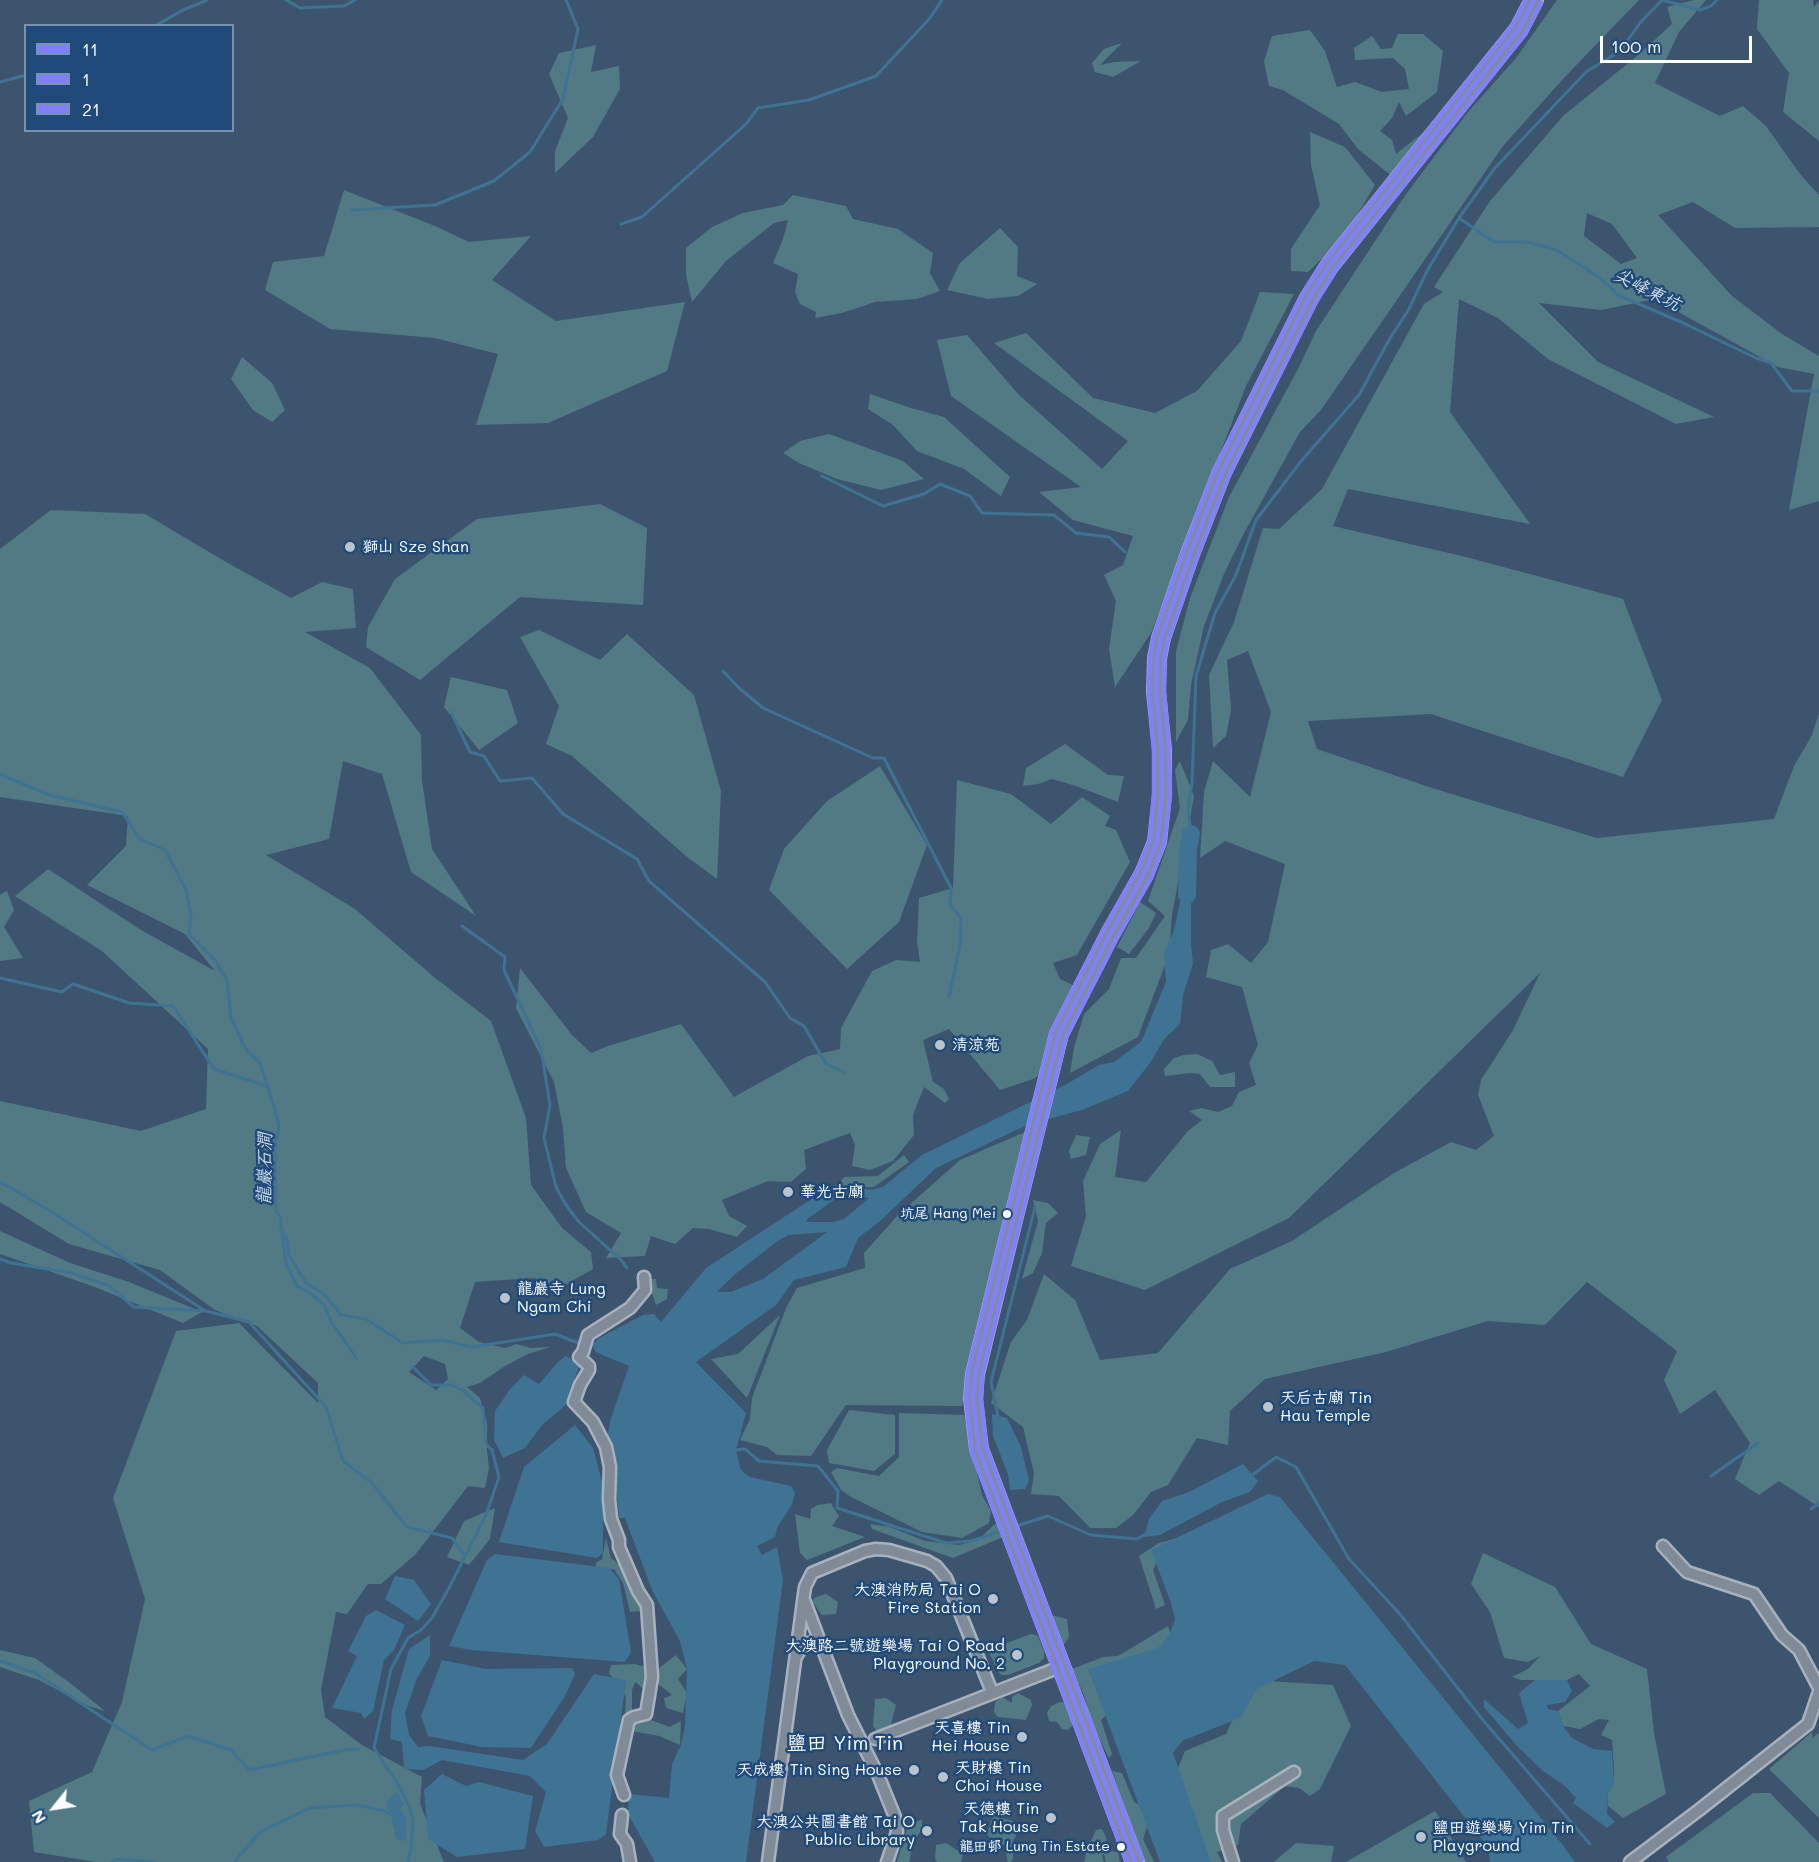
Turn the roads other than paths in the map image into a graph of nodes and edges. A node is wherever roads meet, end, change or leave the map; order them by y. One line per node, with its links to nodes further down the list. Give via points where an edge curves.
1 (1534, 0): 7 (main road, via 1519,29 1330,265 1310,298 1222,472 1161,638 1156,692 1162,795 1157,843 1059,1034 975,1374 973,1399 979,1449)
2 (644, 1277): 13 (street, via 645,1290 630,1308 588,1335 579,1356 589,1370 574,1402 593,1422 606,1448 611,1519 619,1547 647,1605 652,1677 646,1714 629,1720 617,1775)
3 (1663, 1546): 8 (street, via 1688,1572 1754,1594 1782,1635 1799,1650)
4 (803, 1597): 5 (street); 6 (street); 9 (street, via 812,1573 871,1550 889,1550 932,1563 946,1578)
5 (822, 1649): 6 (street, via 812,1643 805,1645); 17 (street, via 895,1817 897,1832)
6 (795, 1660): 16 (street)
7 (1060, 1667): 9 (street); 18 (main road)
8 (1819, 1688)
9 (992, 1692): 11 (street)
10 (1819, 1692): 20 (street, via 1808,1724)
11 (875, 1739)
12 (1294, 1772): 19 (street, via 1223,1816)
13 (624, 1795)
14 (622, 1815): 15 (street, via 620,1834 627,1844)
15 (630, 1862)
16 (768, 1862)
17 (888, 1862)
18 (1136, 1862)
19 (1233, 1862)
20 (1629, 1862)

